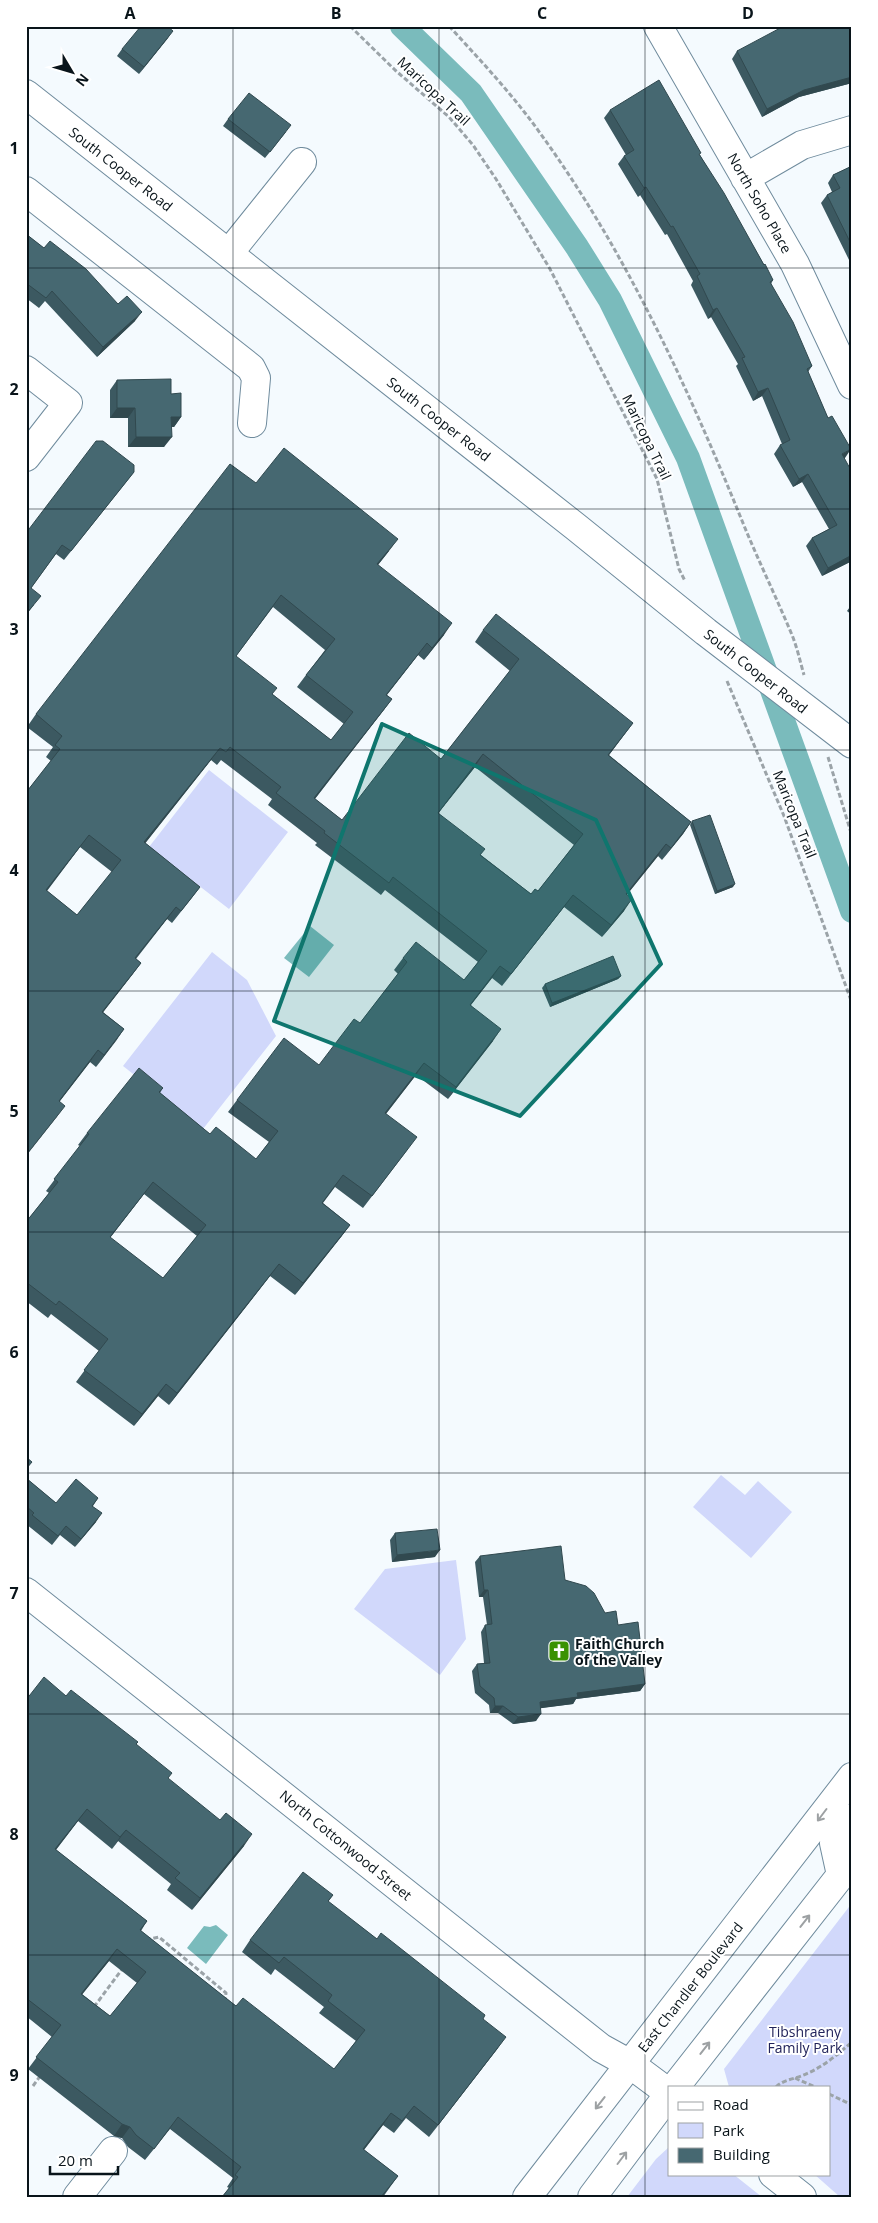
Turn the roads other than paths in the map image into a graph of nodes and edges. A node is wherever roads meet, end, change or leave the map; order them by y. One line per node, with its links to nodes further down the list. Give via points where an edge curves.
1 (658, 26): 5 (main road, North Soho Place)
2 (26, 94): 7 (main road, South Cooper Road)
3 (852, 130): 5 (main road, via 802,145)
4 (302, 162): 7 (main road)
5 (745, 178): 9 (main road, North Soho Place, via 794,264)
6 (26, 191): 10 (main road, via 251,368 256,378)
7 (229, 253): 12 (main road, South Cooper Road, via 718,641 797,688)
8 (26, 370): 11 (main road, via 68,403)
9 (852, 385)
10 (252, 423)
11 (26, 457)
12 (852, 744)
13 (26, 1592): 17 (main road, North Cottonwood Street, via 596,2044)
14 (852, 1777): 17 (main road, East Chandler Boulevard, one-way to 17)
15 (852, 1818): 16 (main road, via 834,1843)
16 (847, 1868): 18 (main road, one-way to 16)
17 (630, 2064): 19 (main road, North Cottonwood Street); 24 (main road, East Chandler Boulevard, one-way to 24)
18 (676, 2086)
19 (668, 2093)
20 (668, 2095): 25 (main road, one-way to 20)
21 (113, 2151): 23 (main road)
22 (776, 2176): 26 (main road)
23 (77, 2197)
24 (528, 2197)
25 (592, 2197)
26 (802, 2197)

